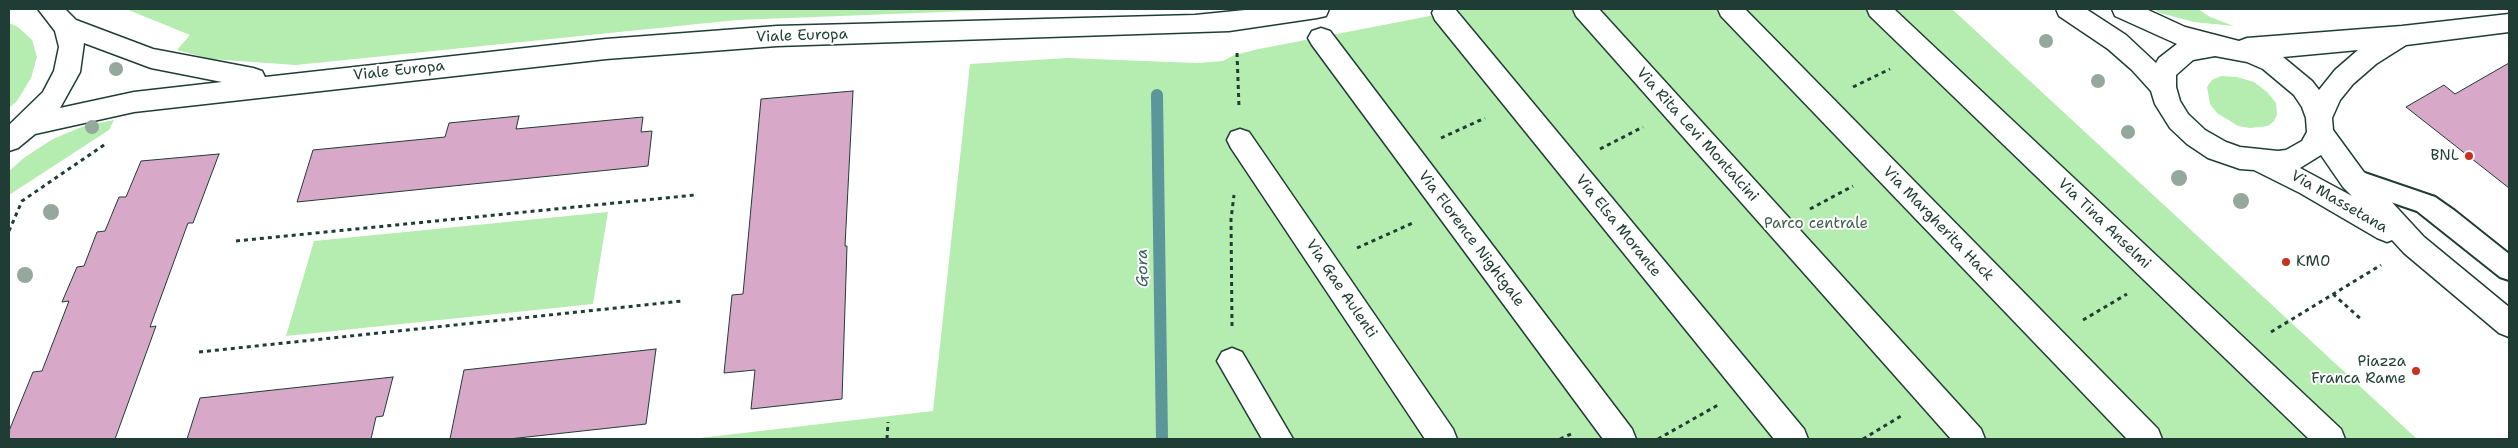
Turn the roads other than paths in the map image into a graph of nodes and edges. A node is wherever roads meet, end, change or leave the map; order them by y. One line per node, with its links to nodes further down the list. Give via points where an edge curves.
1 (1317, 9): 13 (street, Viale Europa, via 1195,24 714,40)
2 (1585, 9): 28 (street, Via Rita Levi Montalcini)
3 (1730, 9): 29 (street, Via Margherita Hack)
4 (1879, 9): 30 (street, Via Tina Anselmi)
5 (2068, 9): 14 (street, via 2123,48)
6 (2124, 9): 12 (street, via 2176,34)
7 (1444, 13): 27 (street, Via Elsa Morante)
8 (59, 18): 13 (street, Viale Europa, via 151,58 217,73); 16 (street, Viale Europa, via 72,47 67,72 52,99)
9 (2509, 23): 10 (street)
10 (2402, 36): 12 (street, via 2270,48); 15 (street, via 2367,57 2344,77 2330,95)
11 (1321, 38): 26 (street, Via Florence Nightgale)
12 (2224, 47): 14 (street, via 2200,47 2176,57 2168,65); 15 (street, via 2266,60 2289,74 2314,103)
13 (289, 83): 16 (street, Viale Europa, via 134,102)
14 (2163, 87): 18 (street, via 2172,110 2196,137 2217,150)
15 (2320, 125): 18 (street, via 2311,149 2302,155 2278,162); 19 (street, Via Massetana)
16 (18, 133)
17 (1240, 140): 25 (street, Via Gae Aulenti)
18 (2264, 162): 20 (street, Via Massetana)
19 (2353, 179): 20 (street, Via Massetana); 21 (lane, via 2426,204)
20 (2414, 245): 22 (street, Via Massetana)
21 (2509, 270)
22 (2509, 324)
23 (1232, 361): 24 (street)
24 (1278, 439)
25 (1442, 439)
26 (1621, 439)
27 (1793, 439)
28 (1970, 439)
29 (2146, 439)
30 (2330, 439)

